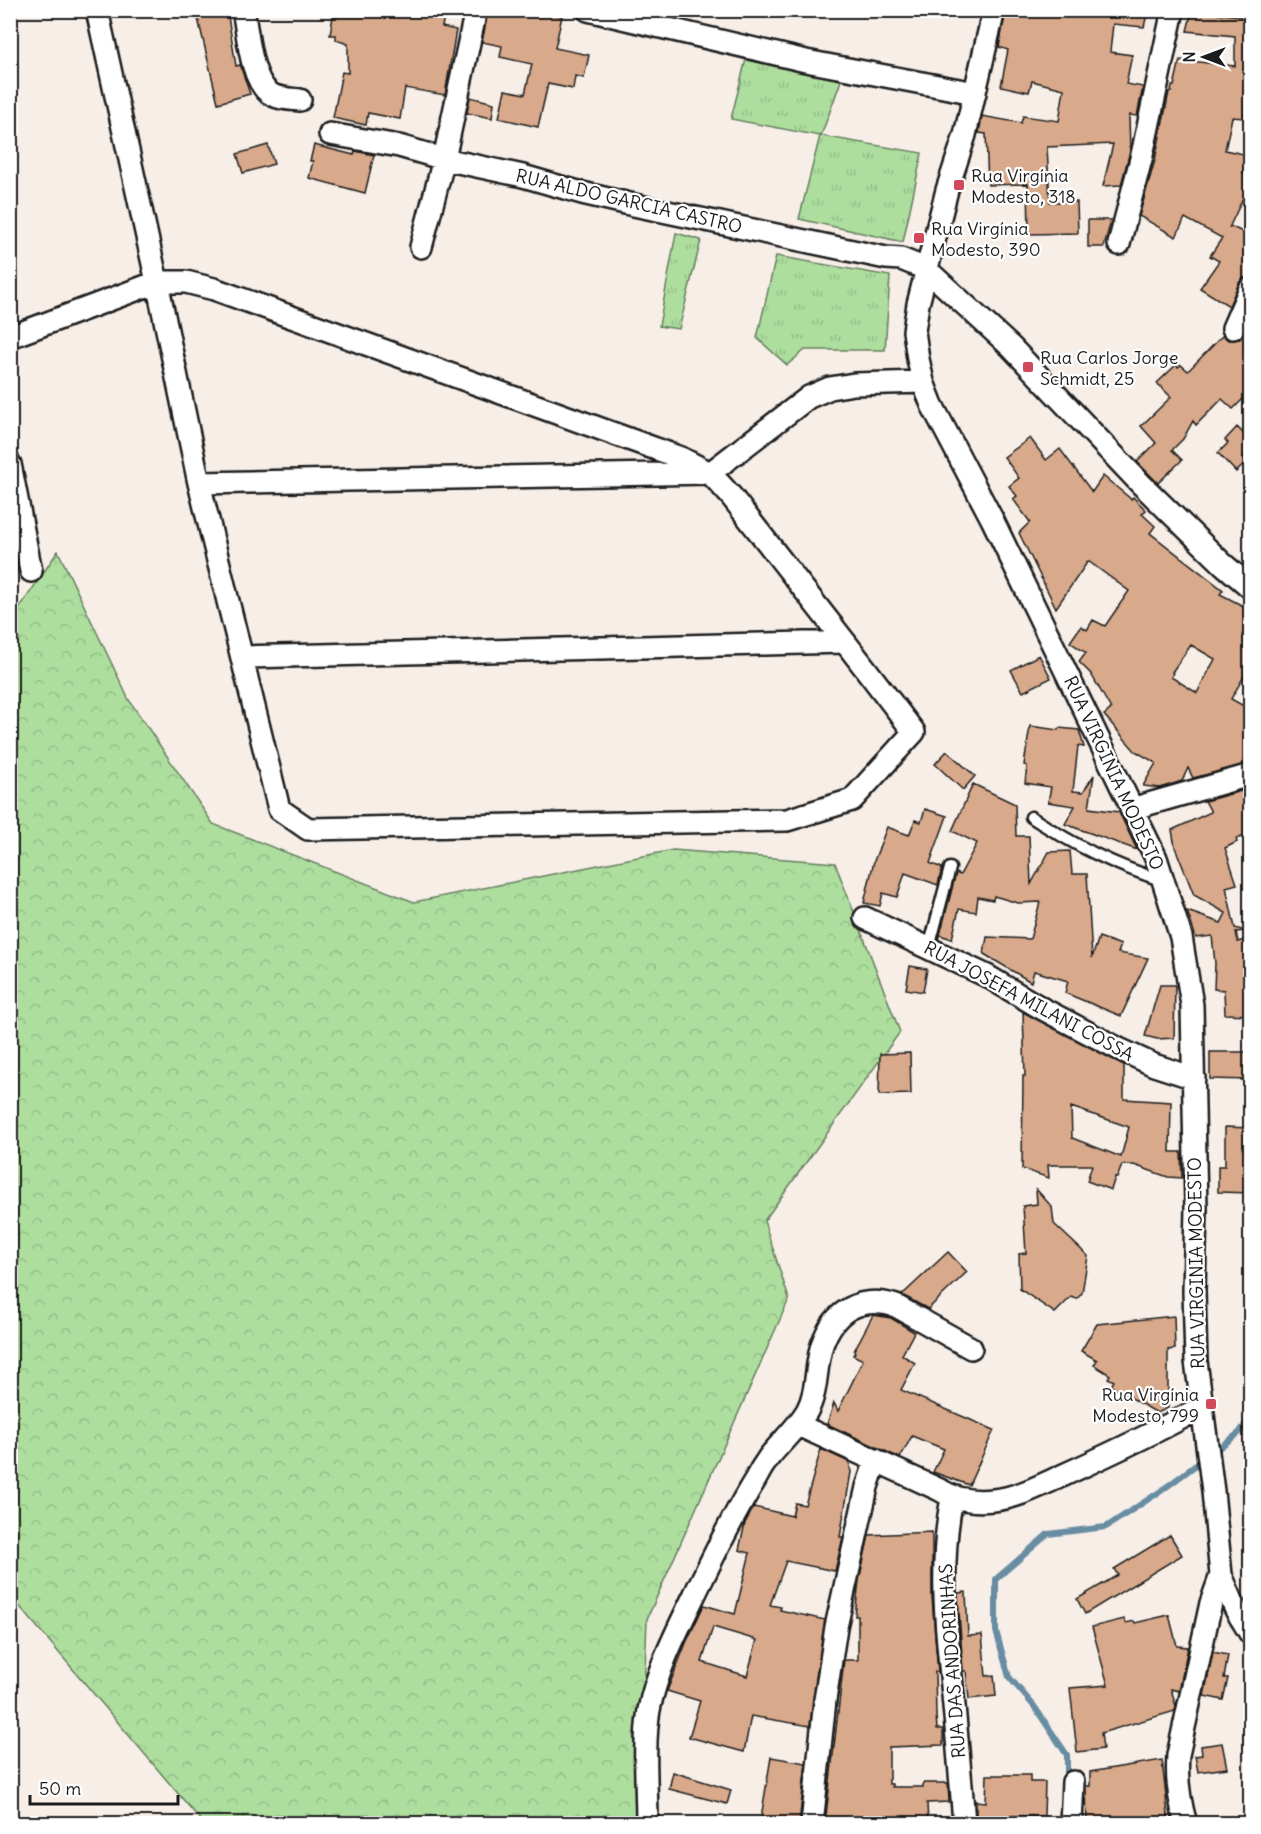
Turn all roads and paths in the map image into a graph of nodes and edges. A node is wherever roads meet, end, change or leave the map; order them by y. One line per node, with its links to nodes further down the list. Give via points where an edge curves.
1 (97, 10): 14 (street)
2 (243, 10): 8 (street, via 260,82 268,93 279,98)
3 (476, 10): 10 (street)
4 (588, 10): 7 (street, via 806,61)
5 (994, 10): 7 (street, RUA VIRGINIA MODESTO)
6 (1173, 10): 11 (street)
7 (975, 93): 13 (street, RUA VIRGINIA MODESTO)
8 (300, 100)
9 (330, 134): 10 (street, RUA ALDO GARCIA CASTRO, via 399,146)
10 (444, 159): 12 (street); 13 (street, RUA ALDO GARCIA CASTRO, via 634,205 901,259)
11 (1119, 244)
12 (421, 247)
13 (926, 269): 18 (street, RUA VIRGINIA MODESTO, via 914,331); 23 (street, via 1011,346 1141,484)
14 (157, 282): 17 (street); 20 (street, via 186,282 214,289 681,458); 21 (street)
15 (1251, 289): 16 (street)
16 (1233, 328)
17 (10, 338)
18 (923, 382): 20 (street, via 854,384 808,397); 27 (street, RUA VIRGINIA MODESTO)
19 (10, 464): 22 (street)
20 (710, 472): 21 (street); 24 (street)
21 (199, 483): 25 (street)
22 (31, 571)
23 (1251, 587)
24 (845, 642): 25 (street); 25 (street, via 914,732 852,800 787,820 308,829 279,808)
25 (242, 657)
26 (1251, 774): 27 (street)
27 (1131, 809): 30 (street, RUA VIRGINIA MODESTO)
28 (1031, 817): 30 (lane, via 1096,856)
29 (950, 868): 32 (lane)
30 (1164, 881): 33 (street, RUA VIRGINIA MODESTO, via 1186,964 1192,1005)
31 (865, 918): 32 (street, RUA JOSEFA MILANI COSSA)
32 (929, 948): 33 (street, RUA JOSEFA MILANI COSSA, via 1119,1049)
33 (1194, 1078): 35 (street, RUA VIRGINIA MODESTO, via 1194,1336)
34 (971, 1348): 36 (street, via 896,1306 859,1303 845,1312 827,1335 808,1408)
35 (1202, 1407): 38 (street, via 1137,1442 1030,1490 993,1500); 39 (street, RUA VIRGINIA MODESTO)
36 (798, 1425): 37 (street); 42 (street, via 770,1456 753,1483 661,1668 649,1713)
37 (876, 1460): 38 (street); 43 (street, via 836,1627)
38 (952, 1498): 44 (street, RUA DAS ANDORINHAS, via 944,1577)
39 (1221, 1575): 40 (street); 46 (street, via 1211,1602 1178,1755 1176,1779)
40 (1251, 1634)
41 (1073, 1782): 45 (street)
42 (646, 1824)
43 (812, 1824)
44 (964, 1824)
45 (1071, 1824)
46 (1186, 1824)

